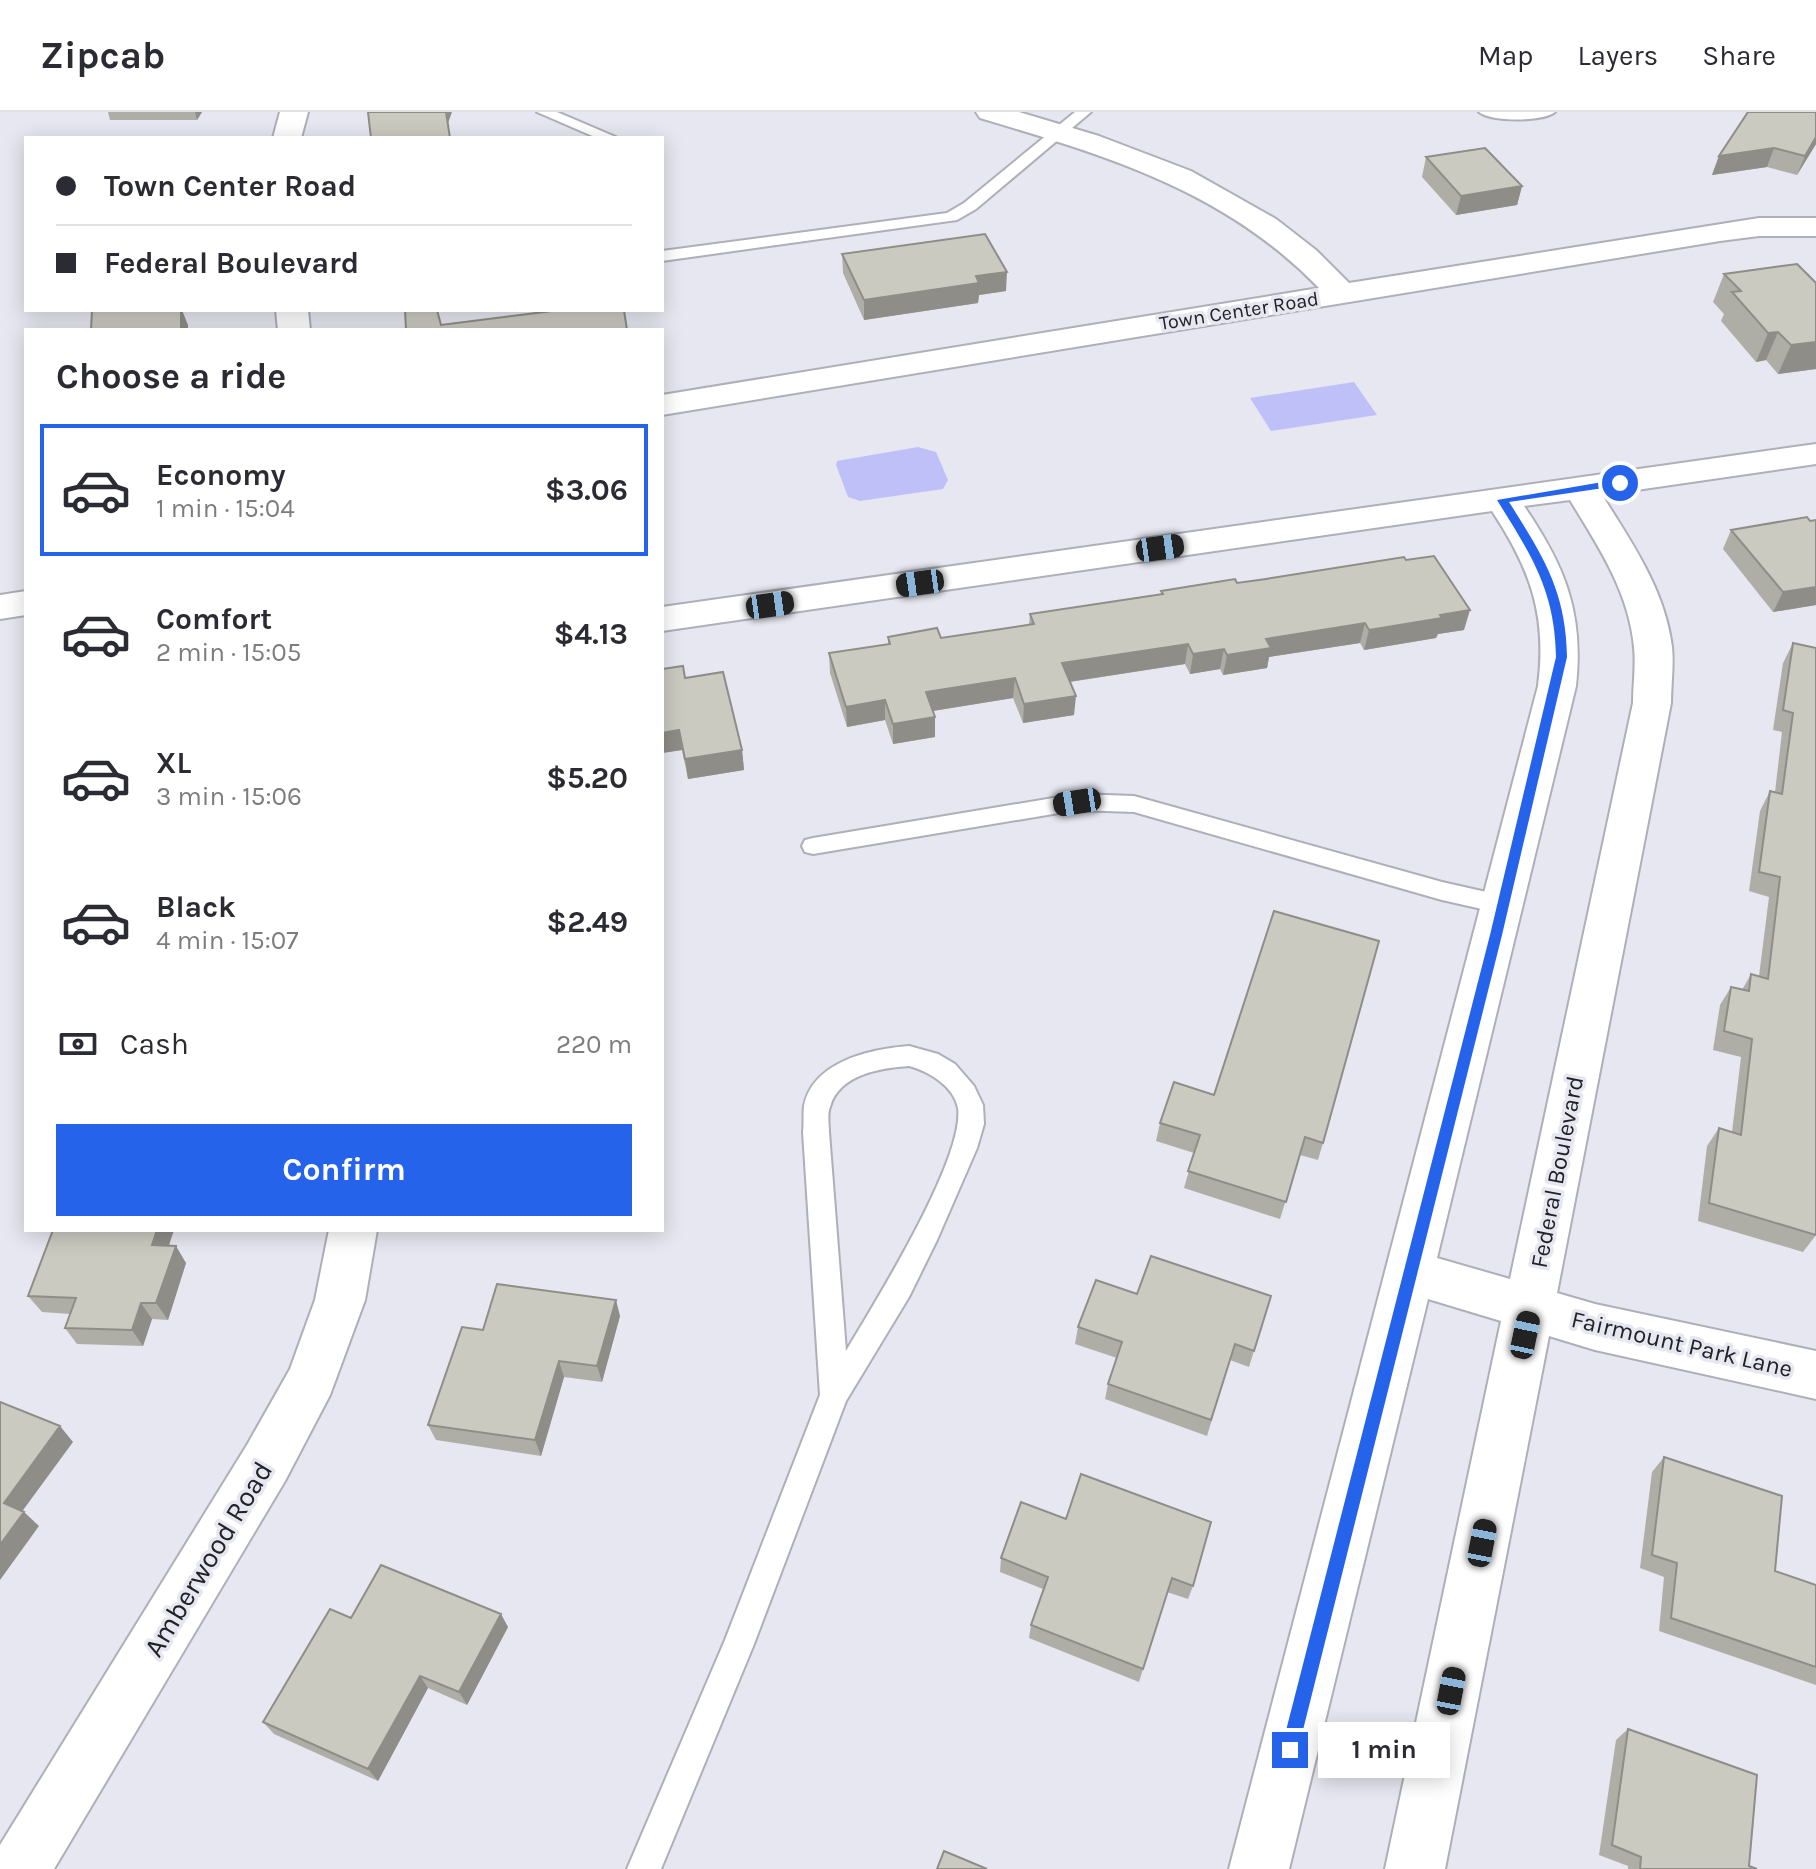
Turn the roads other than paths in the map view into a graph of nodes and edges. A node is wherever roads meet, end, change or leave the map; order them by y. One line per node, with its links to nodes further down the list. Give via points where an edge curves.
1 (294, 112): 8 (street)
2 (544, 112): 9 (lane)
3 (990, 112): 7 (street)
4 (1084, 112): 7 (lane)
5 (1486, 112): 6 (lane)
6 (1548, 112)
7 (1059, 133): 11 (lane, via 951,217); 12 (street, via 1212,189 1287,237)
8 (288, 136)
9 (599, 136)
10 (1816, 227): 12 (street, Town Center Road, via 1720,232)
11 (664, 256)
12 (1343, 295): 13 (street, Town Center Road)
13 (664, 405)
14 (1816, 454): 15 (street)
15 (1580, 488): 16 (street); 24 (street, Federal Boulevard, via 1615,543 1644,604 1653,645 1652,703)
16 (1502, 500): 19 (street); 21 (street, via 1554,592 1562,657)
17 (24, 603): 18 (street)
18 (0, 607)
19 (664, 619)
20 (813, 846): 21 (lane, via 1077,802 1112,801)
21 (1504, 905): 23 (street)
22 (353, 1232): 27 (street, Amberwood Road, via 340,1300 312,1378)
23 (1411, 1272): 24 (street, Fairmount Park Lane); 29 (street)
24 (1531, 1306): 25 (street, Fairmount Park Lane, via 1595,1327); 30 (street, Federal Boulevard)
25 (1816, 1375)
26 (834, 1395): 26 (lane, via 924,1240 971,1124 965,1093 929,1061 880,1058 849,1069 817,1104); 28 (lane, via 739,1644)
27 (32, 1866)
28 (644, 1869)
29 (1259, 1869)
30 (1415, 1869)

